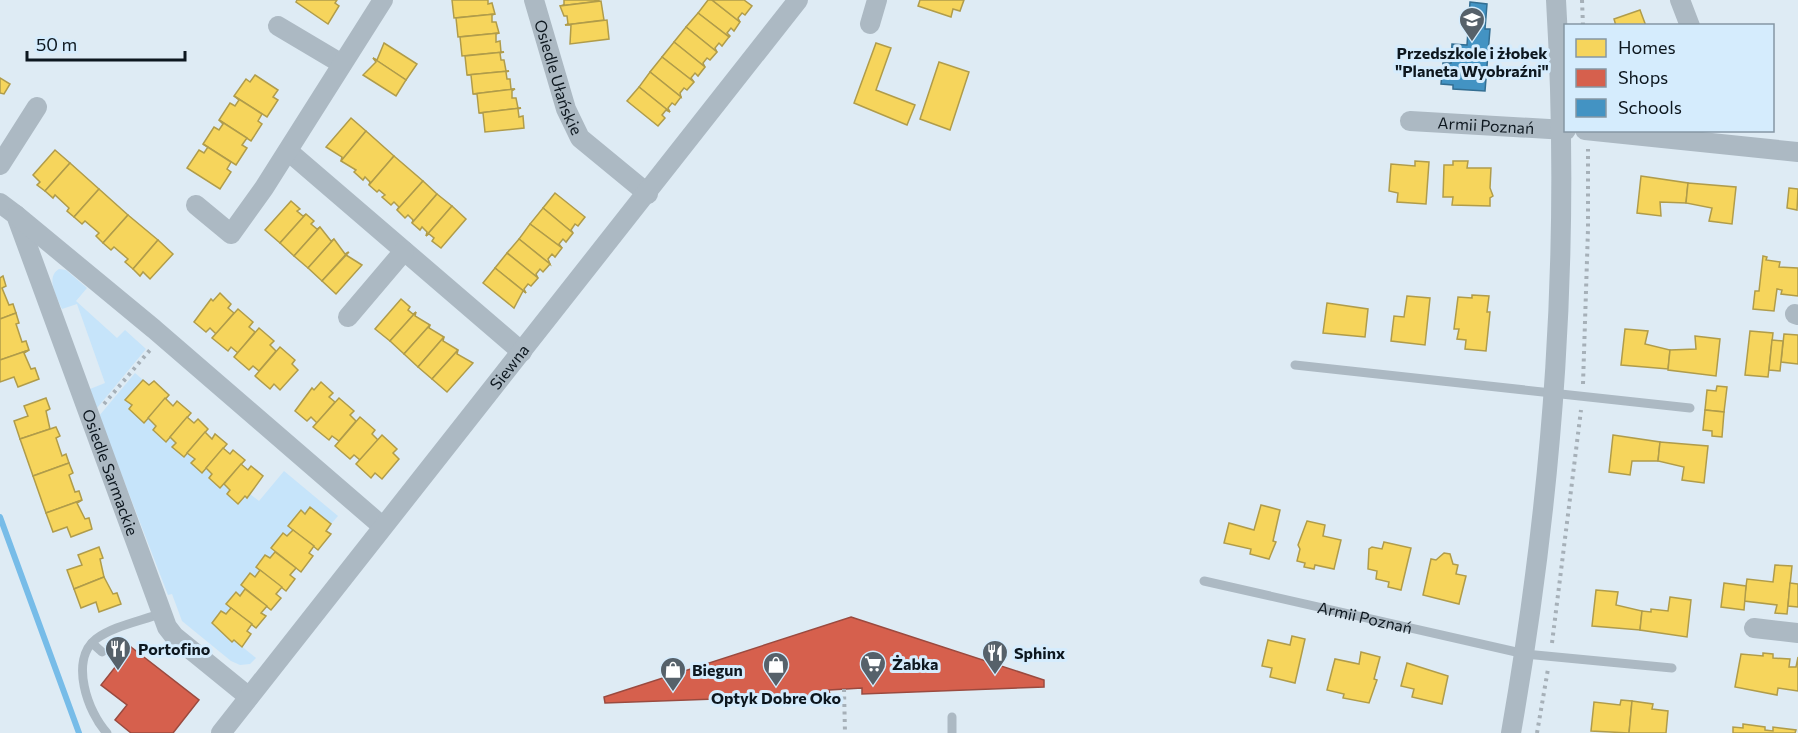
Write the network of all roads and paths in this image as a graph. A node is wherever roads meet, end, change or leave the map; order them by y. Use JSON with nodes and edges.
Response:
{"nodes":[{"id":1,"x":382,"y":0,"type":"edge"},
{"id":2,"x":534,"y":0,"type":"edge"},
{"id":3,"x":798,"y":0,"type":"edge"},
{"id":4,"x":877,"y":0,"type":"edge"},
{"id":5,"x":1556,"y":0,"type":"edge"},
{"id":6,"x":1582,"y":0,"type":"edge"},
{"id":7,"x":1680,"y":0,"type":"edge"},
{"id":8,"x":870,"y":24,"type":"dead end"},
{"id":9,"x":1583,"y":24,"type":"edge"},
{"id":10,"x":1689,"y":24,"type":"edge"},
{"id":11,"x":278,"y":26,"type":"dead end"},
{"id":12,"x":342,"y":64,"type":"junction"},
{"id":13,"x":38,"y":106,"type":"dead end"},
{"id":14,"x":1410,"y":121,"type":"dead end"},
{"id":15,"x":1564,"y":130,"type":"edge"},
{"id":16,"x":1625,"y":132,"type":"edge"},
{"id":17,"x":1725,"y":137,"type":"edge"},
{"id":18,"x":288,"y":152,"type":"junction"},
{"id":19,"x":1798,"y":152,"type":"edge"},
{"id":20,"x":0,"y":165,"type":"edge"},
{"id":21,"x":648,"y":194,"type":"junction"},
{"id":22,"x":0,"y":203,"type":"edge"},
{"id":23,"x":196,"y":205,"type":"dead end"},
{"id":24,"x":16,"y":215,"type":"junction"},
{"id":25,"x":404,"y":251,"type":"junction"},
{"id":26,"x":348,"y":317,"type":"dead end"},
{"id":27,"x":162,"y":336,"type":"junction"},
{"id":28,"x":522,"y":352,"type":"junction"},
{"id":29,"x":1295,"y":365,"type":"dead end"},
{"id":30,"x":1556,"y":394,"type":"junction"},
{"id":31,"x":1690,"y":408,"type":"dead end"},
{"id":32,"x":90,"y":420,"type":"junction"},
{"id":33,"x":382,"y":526,"type":"junction"},
{"id":34,"x":1204,"y":580,"type":"dead end"},
{"id":35,"x":162,"y":613,"type":"junction"},
{"id":36,"x":1754,"y":628,"type":"dead end"},
{"id":37,"x":1798,"y":633,"type":"edge"},
{"id":38,"x":92,"y":643,"type":"junction"},
{"id":39,"x":102,"y":652,"type":"dead end"},
{"id":40,"x":1525,"y":654,"type":"junction"},
{"id":41,"x":1671,"y":668,"type":"dead end"},
{"id":42,"x":844,"y":689,"type":"dead end"},
{"id":43,"x":249,"y":697,"type":"junction"},
{"id":44,"x":951,"y":717,"type":"dead end"},
{"id":45,"x":107,"y":733,"type":"edge"},
{"id":46,"x":221,"y":733,"type":"edge"},
{"id":47,"x":845,"y":733,"type":"edge"},
{"id":48,"x":952,"y":733,"type":"edge"},
{"id":49,"x":1511,"y":733,"type":"edge"}],
"edges":[{"from":1,"to":12,"type":"street"},
{"from":2,"to":21,"type":"street","name":"Osiedle Ułańskie"},
{"from":3,"to":21,"type":"street","name":"Siewna"},
{"from":4,"to":8,"type":"street"},
{"from":5,"to":15,"type":"street"},
{"from":6,"to":9,"type":"path"},
{"from":7,"to":10,"type":"street"},
{"from":11,"to":12,"type":"street"},
{"from":12,"to":18,"type":"street"},
{"from":13,"to":20,"type":"street"},
{"from":14,"to":15,"type":"street","name":"Armii Poznań"},
{"from":15,"to":30,"type":"street"},
{"from":16,"to":17,"type":"street"},
{"from":17,"to":19,"type":"street"},
{"from":18,"to":23,"type":"street"},
{"from":18,"to":25,"type":"street"},
{"from":21,"to":28,"type":"street","name":"Siewna"},
{"from":22,"to":24,"type":"street"},
{"from":24,"to":27,"type":"street"},
{"from":24,"to":32,"type":"street","name":"Osiedle Sarmackie"},
{"from":25,"to":26,"type":"street"},
{"from":25,"to":28,"type":"street"},
{"from":27,"to":32,"type":"path"},
{"from":27,"to":33,"type":"street"},
{"from":28,"to":33,"type":"street","name":"Siewna"},
{"from":29,"to":30,"type":"lane"},
{"from":30,"to":31,"type":"lane"},
{"from":30,"to":40,"type":"street"},
{"from":32,"to":35,"type":"street","name":"Osiedle Sarmackie"},
{"from":33,"to":43,"type":"street","name":"Siewna"},
{"from":34,"to":40,"type":"lane","name":"Armii Poznań"},
{"from":35,"to":38,"type":"lane"},
{"from":35,"to":43,"type":"street","name":"Osiedle Sarmackie"},
{"from":36,"to":37,"type":"street"},
{"from":38,"to":39,"type":"lane"},
{"from":38,"to":45,"type":"lane"},
{"from":40,"to":41,"type":"lane","name":"Armii Poznań"},
{"from":40,"to":49,"type":"street"},
{"from":42,"to":47,"type":"path"},
{"from":43,"to":46,"type":"street","name":"Siewna"},
{"from":44,"to":48,"type":"lane"}]}
